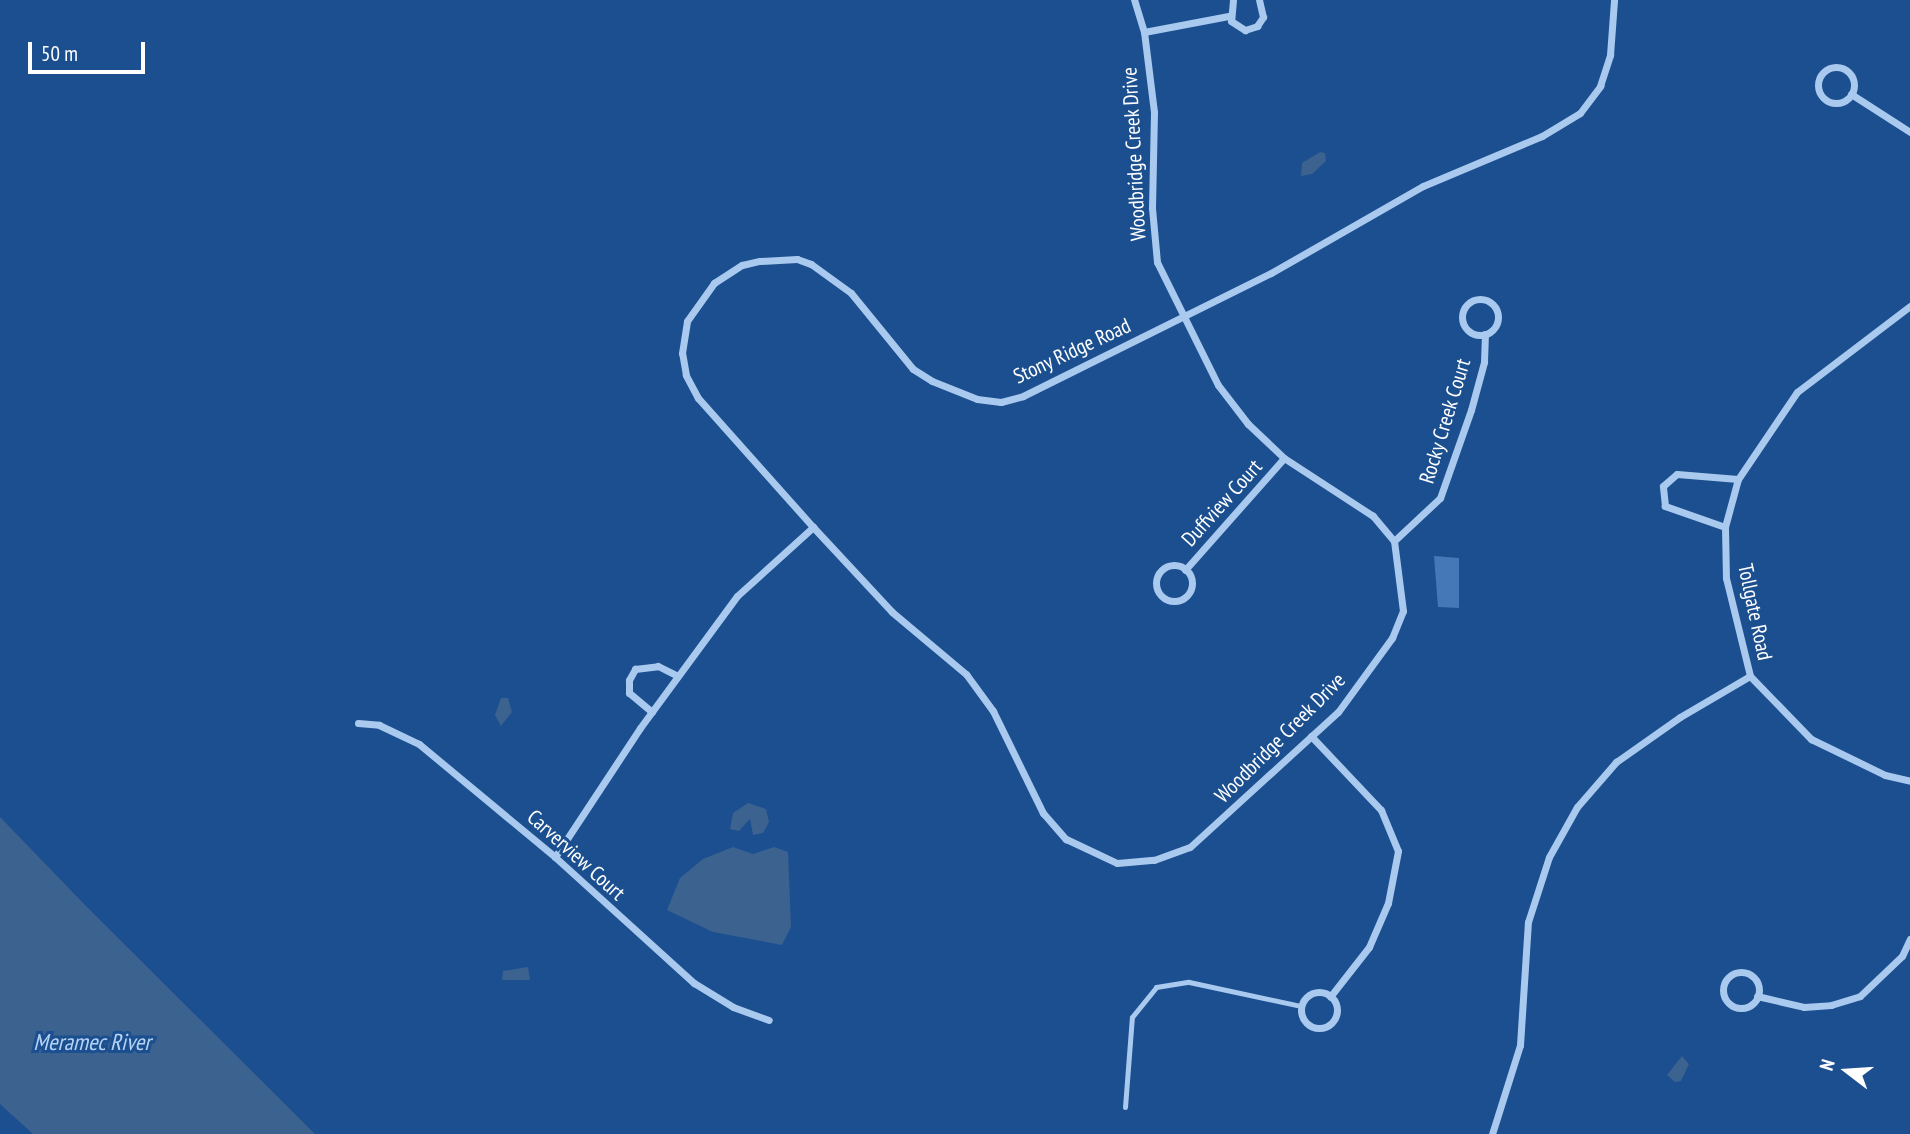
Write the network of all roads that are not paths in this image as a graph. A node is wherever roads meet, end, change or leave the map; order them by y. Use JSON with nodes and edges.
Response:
{"nodes":[{"id":1,"x":1134,"y":0,"type":"edge"},
{"id":2,"x":1233,"y":0,"type":"edge"},
{"id":3,"x":1259,"y":0,"type":"edge"},
{"id":4,"x":1614,"y":0,"type":"edge"},
{"id":5,"x":1229,"y":16,"type":"junction"},
{"id":6,"x":1144,"y":32,"type":"junction"},
{"id":7,"x":1851,"y":94,"type":"junction"},
{"id":8,"x":1910,"y":132,"type":"edge"},
{"id":9,"x":1910,"y":306,"type":"edge"},
{"id":10,"x":1184,"y":316,"type":"junction"},
{"id":11,"x":1485,"y":334,"type":"junction"},
{"id":12,"x":1284,"y":458,"type":"junction"},
{"id":13,"x":1738,"y":479,"type":"junction"},
{"id":14,"x":813,"y":527,"type":"junction"},
{"id":15,"x":1726,"y":527,"type":"junction"},
{"id":16,"x":1394,"y":541,"type":"junction"},
{"id":17,"x":1185,"y":570,"type":"junction"},
{"id":18,"x":678,"y":676,"type":"junction"},
{"id":19,"x":1750,"y":676,"type":"junction"},
{"id":20,"x":652,"y":712,"type":"junction"},
{"id":21,"x":358,"y":723,"type":"dead end"},
{"id":22,"x":1311,"y":736,"type":"junction"},
{"id":23,"x":1910,"y":781,"type":"edge"},
{"id":24,"x":555,"y":857,"type":"junction"},
{"id":25,"x":1910,"y":939,"type":"edge"},
{"id":26,"x":1757,"y":996,"type":"junction"},
{"id":27,"x":1330,"y":997,"type":"junction"},
{"id":28,"x":1301,"y":1006,"type":"junction"},
{"id":29,"x":769,"y":1020,"type":"dead end"},
{"id":30,"x":1125,"y":1107,"type":"dead end"},
{"id":31,"x":1492,"y":1134,"type":"edge"}],
"edges":[{"from":1,"to":6,"type":"street","name":"Woodbridge Creek Drive"},
{"from":2,"to":5,"type":"street"},
{"from":3,"to":5,"type":"street"},
{"from":4,"to":10,"type":"street","name":"Stony Ridge Road"},
{"from":5,"to":6,"type":"street"},
{"from":6,"to":10,"type":"street","name":"Woodbridge Creek Drive"},
{"from":7,"to":7,"type":"street"},
{"from":7,"to":8,"type":"street"},
{"from":9,"to":13,"type":"street","name":"Tollgate Road"},
{"from":10,"to":12,"type":"street","name":"Woodbridge Creek Drive"},
{"from":10,"to":14,"type":"street","name":"Stony Ridge Road"},
{"from":11,"to":11,"type":"street"},
{"from":11,"to":16,"type":"street","name":"Rocky Creek Court"},
{"from":12,"to":16,"type":"street","name":"Woodbridge Creek Drive"},
{"from":12,"to":17,"type":"street","name":"Duffview Court"},
{"from":13,"to":15,"type":"street","name":"Tollgate Road"},
{"from":13,"to":15,"type":"street"},
{"from":14,"to":18,"type":"street"},
{"from":14,"to":22,"type":"street","name":"Woodbridge Creek Drive"},
{"from":15,"to":19,"type":"street","name":"Tollgate Road"},
{"from":16,"to":22,"type":"street","name":"Woodbridge Creek Drive"},
{"from":17,"to":17,"type":"street","name":"Duffview Court"},
{"from":18,"to":20,"type":"street"},
{"from":18,"to":20,"type":"street"},
{"from":19,"to":23,"type":"street","name":"Tollgate Road"},
{"from":19,"to":31,"type":"street"},
{"from":20,"to":24,"type":"street"},
{"from":21,"to":24,"type":"street","name":"Carverview Court"},
{"from":22,"to":27,"type":"street"},
{"from":24,"to":29,"type":"street","name":"Carverview Court"},
{"from":25,"to":26,"type":"street"},
{"from":26,"to":26,"type":"street"},
{"from":27,"to":28,"type":"street"},
{"from":27,"to":28,"type":"street"},
{"from":28,"to":30,"type":"lane"}]}
